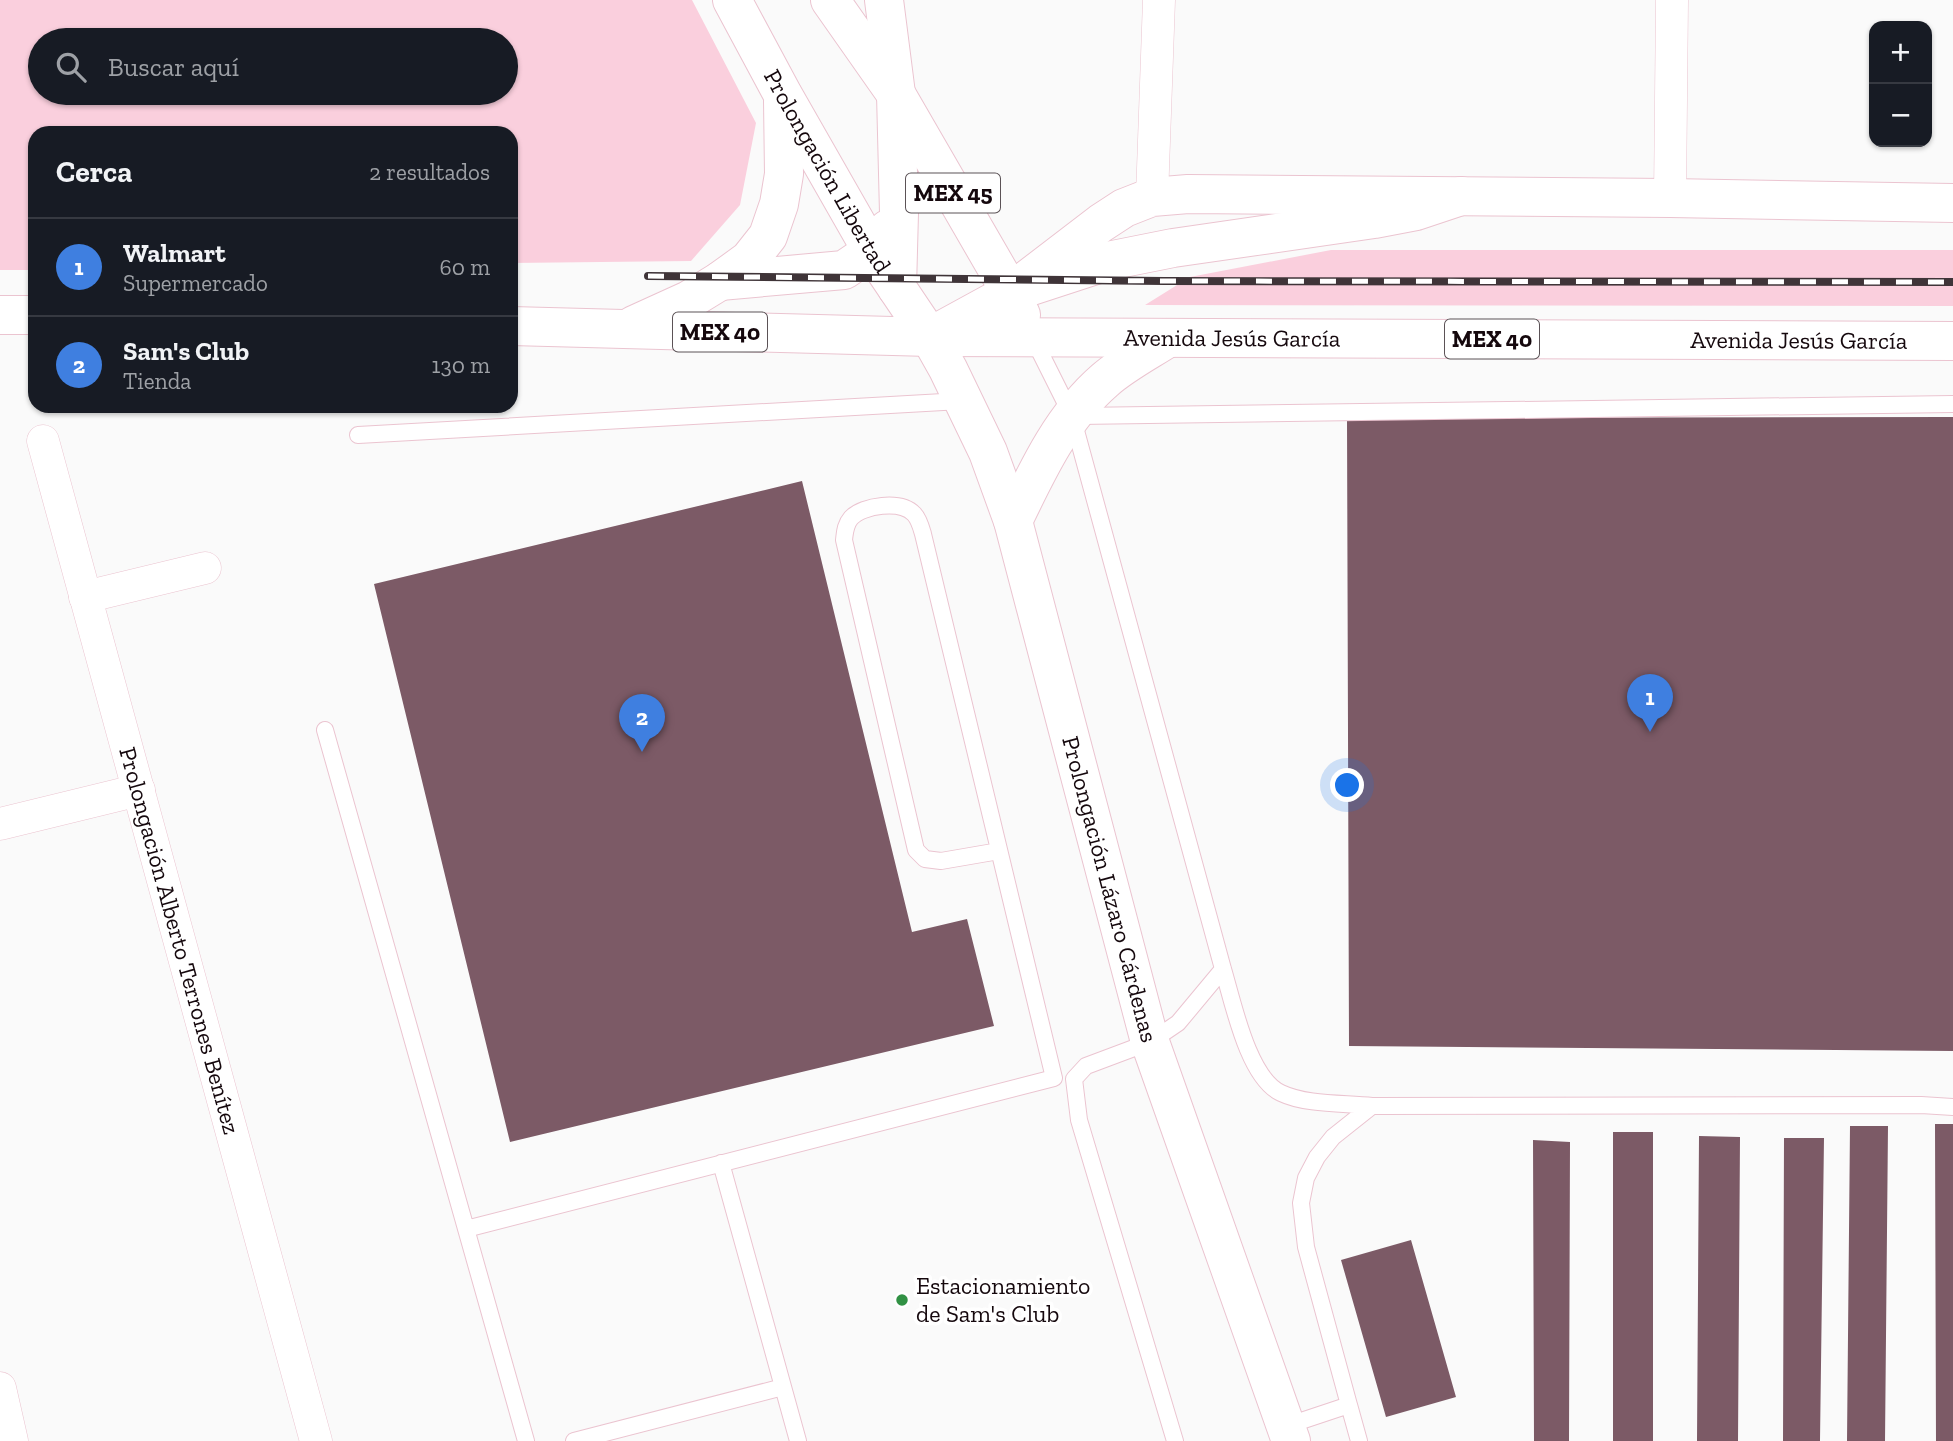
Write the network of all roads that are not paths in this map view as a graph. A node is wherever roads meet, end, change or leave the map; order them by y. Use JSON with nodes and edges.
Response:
{"nodes":[{"id":1,"x":732,"y":0,"type":"edge"},
{"id":2,"x":830,"y":0,"type":"edge"},
{"id":3,"x":884,"y":0,"type":"edge"},
{"id":4,"x":1159,"y":0,"type":"edge"},
{"id":5,"x":1672,"y":0,"type":"edge"},
{"id":6,"x":896,"y":94,"type":"junction"},
{"id":7,"x":783,"y":95,"type":"junction"},
{"id":8,"x":1461,"y":196,"type":"junction"},
{"id":9,"x":1152,"y":197,"type":"junction"},
{"id":10,"x":1670,"y":198,"type":"junction"},
{"id":11,"x":1953,"y":203,"type":"edge"},
{"id":12,"x":900,"y":213,"type":"junction"},
{"id":13,"x":872,"y":251,"type":"junction"},
{"id":14,"x":720,"y":281,"type":"junction"},
{"id":15,"x":897,"y":288,"type":"junction"},
{"id":16,"x":1010,"y":293,"type":"junction"},
{"id":17,"x":0,"y":315,"type":"edge"},
{"id":18,"x":28,"y":316,"type":"edge"},
{"id":19,"x":518,"y":326,"type":"edge"},
{"id":20,"x":626,"y":329,"type":"junction"},
{"id":21,"x":1032,"y":336,"type":"junction"},
{"id":22,"x":930,"y":337,"type":"junction"},
{"id":23,"x":1168,"y":338,"type":"junction"},
{"id":24,"x":1953,"y":341,"type":"edge"},
{"id":25,"x":964,"y":401,"type":"junction"},
{"id":26,"x":1953,"y":404,"type":"edge"},
{"id":27,"x":1072,"y":416,"type":"junction"},
{"id":28,"x":358,"y":435,"type":"dead end"},
{"id":29,"x":43,"y":441,"type":"dead end"},
{"id":30,"x":1013,"y":521,"type":"junction"},
{"id":31,"x":205,"y":568,"type":"dead end"},
{"id":32,"x":85,"y":597,"type":"junction"},
{"id":33,"x":325,"y":730,"type":"dead end"},
{"id":34,"x":139,"y":790,"type":"junction"},
{"id":35,"x":0,"y":824,"type":"edge"},
{"id":36,"x":999,"y":850,"type":"junction"},
{"id":37,"x":1223,"y":969,"type":"junction"},
{"id":38,"x":1150,"y":1042,"type":"junction"},
{"id":39,"x":1372,"y":1106,"type":"junction"},
{"id":40,"x":1953,"y":1107,"type":"edge"},
{"id":41,"x":721,"y":1163,"type":"junction"},
{"id":42,"x":467,"y":1229,"type":"junction"},
{"id":43,"x":783,"y":1387,"type":"junction"},
{"id":44,"x":0,"y":1388,"type":"edge"},
{"id":45,"x":1349,"y":1405,"type":"junction"},
{"id":46,"x":1288,"y":1433,"type":"edge"},
{"id":47,"x":12,"y":1441,"type":"edge"},
{"id":48,"x":316,"y":1441,"type":"edge"},
{"id":49,"x":526,"y":1441,"type":"edge"},
{"id":50,"x":574,"y":1441,"type":"edge"},
{"id":51,"x":798,"y":1441,"type":"edge"},
{"id":52,"x":1175,"y":1441,"type":"edge"},
{"id":53,"x":1359,"y":1441,"type":"edge"}],
"edges":[{"from":1,"to":7,"type":"main road","name":"Prolongación Libertad"},
{"from":2,"to":6,"type":"main road","number":"MEX 45"},
{"from":3,"to":6,"type":"main road"},
{"from":4,"to":9,"type":"street"},
{"from":5,"to":10,"type":"street"},
{"from":6,"to":12,"type":"main road"},
{"from":6,"to":16,"type":"main road","number":"MEX 45"},
{"from":7,"to":13,"type":"main road","name":"Prolongación Libertad"},
{"from":7,"to":14,"type":"main road"},
{"from":8,"to":9,"type":"main road"},
{"from":8,"to":10,"type":"main road"},
{"from":8,"to":16,"type":"main road"},
{"from":9,"to":16,"type":"main road"},
{"from":10,"to":11,"type":"main road"},
{"from":12,"to":13,"type":"main road"},
{"from":12,"to":15,"type":"main road"},
{"from":13,"to":14,"type":"main road"},
{"from":13,"to":15,"type":"main road","name":"Prolongación Libertad"},
{"from":14,"to":20,"type":"main road"},
{"from":15,"to":22,"type":"main road","name":"Prolongación Libertad"},
{"from":16,"to":21,"type":"main road","number":"MEX 45"},
{"from":16,"to":22,"type":"main road"},
{"from":17,"to":18,"type":"main road"},
{"from":19,"to":20,"type":"main road","name":"Avenida Jesús García","number":"MEX 40"},
{"from":20,"to":22,"type":"main road","name":"Avenida Jesús García","number":"MEX 40"},
{"from":21,"to":22,"type":"main road","name":"Avenida Jesús García","number":"MEX 40"},
{"from":21,"to":23,"type":"main road","name":"Avenida Jesús García","number":"MEX 40"},
{"from":21,"to":27,"type":"lane"},
{"from":22,"to":25,"type":"main road","name":"Prolongación Lázaro Cárdenas"},
{"from":23,"to":24,"type":"main road","name":"Avenida Jesús García","number":"MEX 40"},
{"from":23,"to":27,"type":"main road"},
{"from":25,"to":28,"type":"lane"},
{"from":25,"to":30,"type":"main road","name":"Prolongación Lázaro Cárdenas"},
{"from":26,"to":27,"type":"lane"},
{"from":27,"to":30,"type":"main road"},
{"from":27,"to":37,"type":"lane"},
{"from":29,"to":32,"type":"street","name":"Prolongación Alberto Terrones Benítez"},
{"from":30,"to":38,"type":"main road","name":"Prolongación Lázaro Cárdenas"},
{"from":31,"to":32,"type":"street"},
{"from":32,"to":34,"type":"street","name":"Prolongación Alberto Terrones Benítez"},
{"from":33,"to":42,"type":"lane"},
{"from":34,"to":35,"type":"street"},
{"from":34,"to":48,"type":"street","name":"Prolongación Alberto Terrones Benítez"},
{"from":36,"to":36,"type":"lane"},
{"from":36,"to":41,"type":"lane"},
{"from":37,"to":38,"type":"lane"},
{"from":37,"to":39,"type":"lane"},
{"from":38,"to":46,"type":"main road","name":"Prolongación Lázaro Cárdenas"},
{"from":38,"to":52,"type":"lane"},
{"from":39,"to":40,"type":"lane"},
{"from":39,"to":45,"type":"lane"},
{"from":41,"to":42,"type":"lane"},
{"from":41,"to":43,"type":"lane"},
{"from":42,"to":49,"type":"lane"},
{"from":43,"to":50,"type":"lane"},
{"from":43,"to":51,"type":"lane"},
{"from":44,"to":47,"type":"street"},
{"from":45,"to":46,"type":"lane"},
{"from":45,"to":53,"type":"lane"}]}
